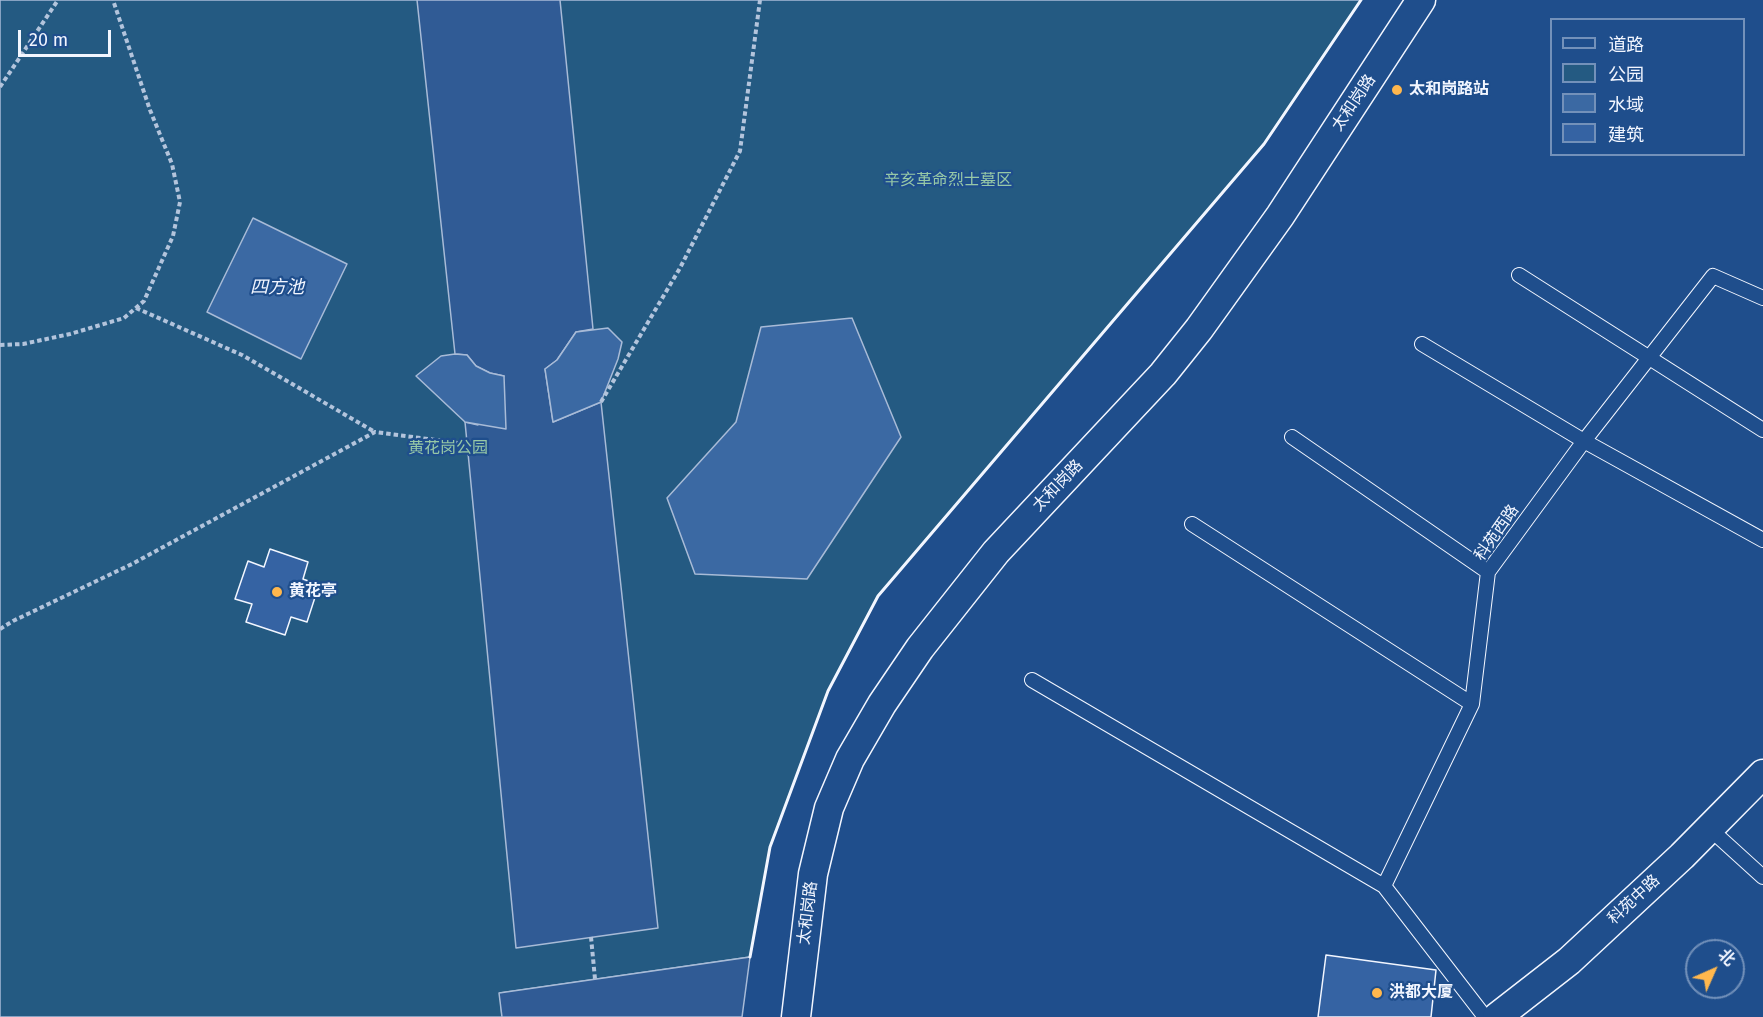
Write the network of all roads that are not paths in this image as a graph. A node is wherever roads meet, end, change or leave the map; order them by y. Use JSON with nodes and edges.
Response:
{"nodes":[{"id":1,"x":1421,"y":0,"type":"edge"},
{"id":2,"x":1519,"y":275,"type":"dead end"},
{"id":3,"x":1763,"y":298,"type":"edge"},
{"id":4,"x":1422,"y":344,"type":"dead end"},
{"id":5,"x":1649,"y":358,"type":"junction"},
{"id":6,"x":1763,"y":430,"type":"edge"},
{"id":7,"x":1292,"y":437,"type":"dead end"},
{"id":8,"x":1584,"y":441,"type":"junction"},
{"id":9,"x":1192,"y":524,"type":"dead end"},
{"id":10,"x":1763,"y":540,"type":"edge"},
{"id":11,"x":1488,"y":572,"type":"junction"},
{"id":12,"x":1032,"y":680,"type":"dead end"},
{"id":13,"x":1472,"y":704,"type":"junction"},
{"id":14,"x":1763,"y":774,"type":"edge"},
{"id":15,"x":1709,"y":828,"type":"junction"},
{"id":16,"x":1763,"y":877,"type":"edge"},
{"id":17,"x":1384,"y":886,"type":"junction"},
{"id":18,"x":796,"y":1017,"type":"edge"},
{"id":19,"x":1485,"y":1017,"type":"edge"},
{"id":20,"x":1497,"y":1017,"type":"edge"}],
"edges":[{"from":1,"to":18,"type":"street","name":"太和岗路"},
{"from":2,"to":5,"type":"lane"},
{"from":3,"to":5,"type":"lane","name":"科苑西路"},
{"from":4,"to":8,"type":"lane"},
{"from":5,"to":6,"type":"lane"},
{"from":5,"to":8,"type":"lane","name":"科苑西路"},
{"from":7,"to":11,"type":"lane"},
{"from":8,"to":10,"type":"lane"},
{"from":8,"to":11,"type":"lane","name":"科苑西路"},
{"from":9,"to":13,"type":"lane"},
{"from":11,"to":13,"type":"lane","name":"科苑西路"},
{"from":12,"to":17,"type":"lane"},
{"from":13,"to":17,"type":"lane","name":"科苑西路"},
{"from":14,"to":15,"type":"street","name":"科苑中路"},
{"from":15,"to":16,"type":"lane"},
{"from":15,"to":20,"type":"street","name":"科苑中路"},
{"from":17,"to":19,"type":"lane"}]}
